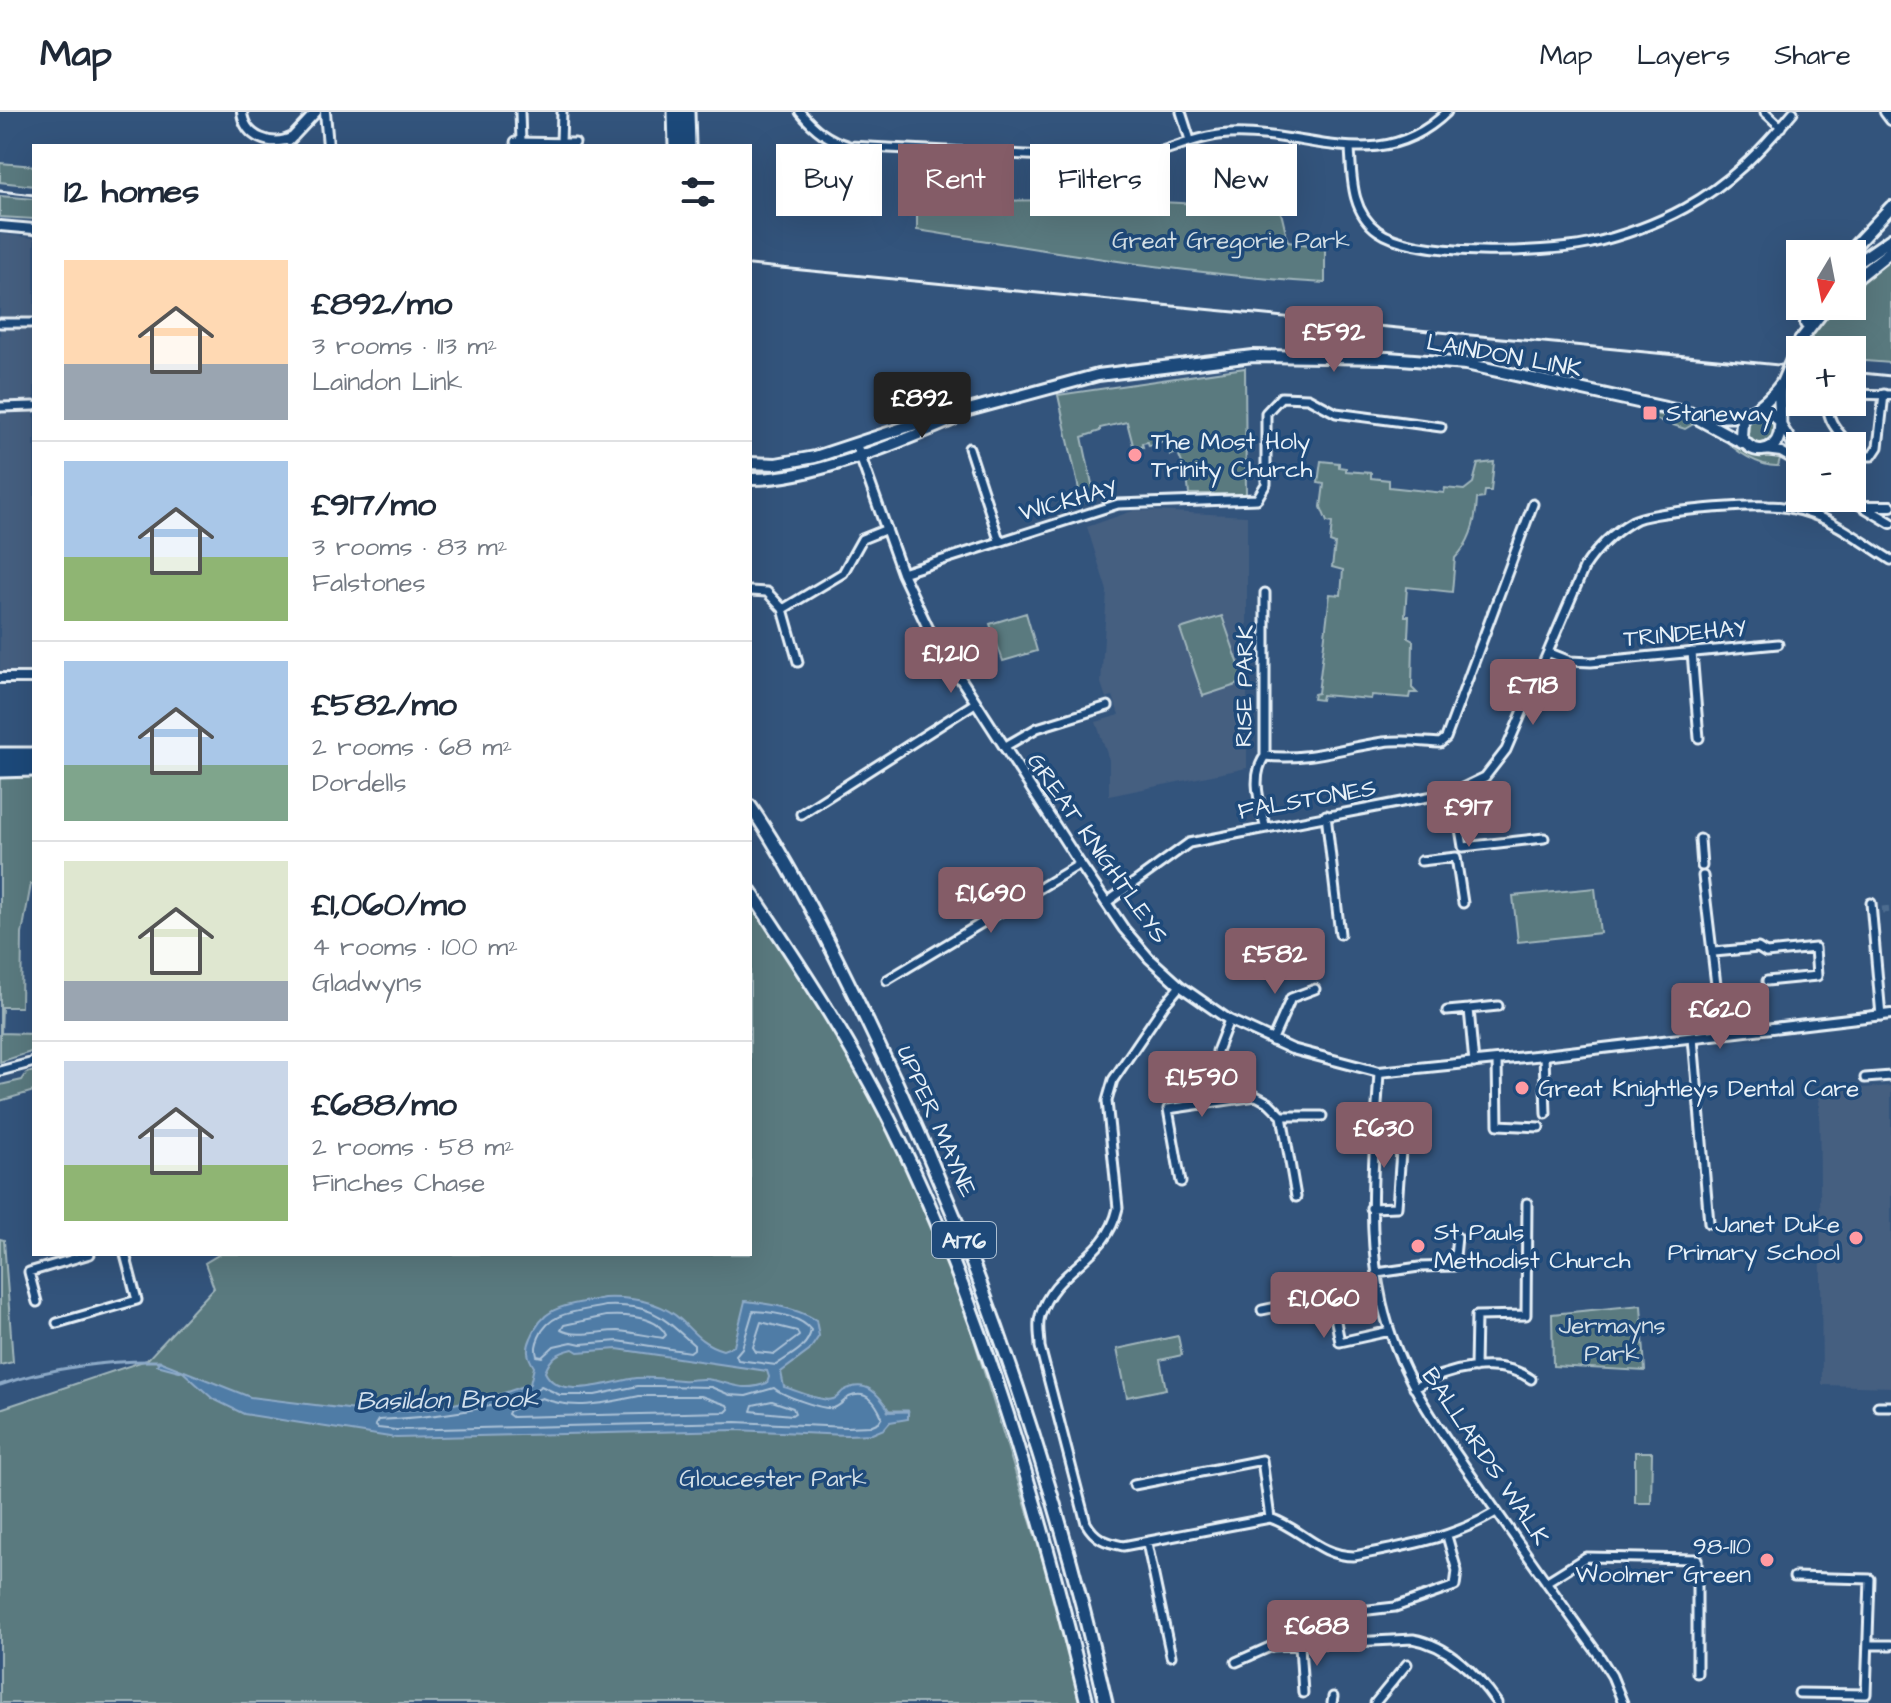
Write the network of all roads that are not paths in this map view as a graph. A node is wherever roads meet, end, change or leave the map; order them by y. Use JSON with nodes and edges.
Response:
{"nodes":[{"id":1,"x":242,"y":112,"type":"edge"},
{"id":2,"x":316,"y":112,"type":"edge"},
{"id":3,"x":325,"y":112,"type":"edge"},
{"id":4,"x":520,"y":112,"type":"edge"},
{"id":5,"x":562,"y":112,"type":"edge"},
{"id":6,"x":674,"y":112,"type":"edge"},
{"id":7,"x":682,"y":112,"type":"edge"},
{"id":8,"x":688,"y":112,"type":"edge"},
{"id":9,"x":800,"y":112,"type":"edge"},
{"id":10,"x":1181,"y":112,"type":"edge"},
{"id":11,"x":1447,"y":112,"type":"edge"},
{"id":12,"x":1765,"y":112,"type":"edge"},
{"id":13,"x":1793,"y":112,"type":"edge"},
{"id":14,"x":1885,"y":112,"type":"edge"},
{"id":15,"x":1891,"y":120,"type":"edge"},
{"id":16,"x":1781,"y":127,"type":"junction"},
{"id":17,"x":293,"y":137,"type":"junction"},
{"id":18,"x":1190,"y":140,"type":"junction"},
{"id":19,"x":561,"y":143,"type":"junction"},
{"id":20,"x":575,"y":143,"type":"dead end"},
{"id":21,"x":286,"y":144,"type":"edge"},
{"id":22,"x":328,"y":144,"type":"edge"},
{"id":23,"x":675,"y":144,"type":"edge"},
{"id":24,"x":682,"y":144,"type":"edge"},
{"id":25,"x":689,"y":144,"type":"edge"},
{"id":26,"x":1350,"y":148,"type":"junction"},
{"id":27,"x":1891,"y":207,"type":"edge"},
{"id":28,"x":0,"y":229,"type":"edge"},
{"id":29,"x":32,"y":230,"type":"edge"},
{"id":30,"x":1860,"y":240,"type":"edge"},
{"id":31,"x":1890,"y":241,"type":"edge"},
{"id":32,"x":1866,"y":257,"type":"edge"},
{"id":33,"x":1866,"y":269,"type":"edge"},
{"id":34,"x":1816,"y":320,"type":"edge"},
{"id":35,"x":0,"y":323,"type":"edge"},
{"id":36,"x":32,"y":323,"type":"edge"},
{"id":37,"x":1804,"y":336,"type":"edge"},
{"id":38,"x":1786,"y":374,"type":"edge"},
{"id":39,"x":1782,"y":383,"type":"junction"},
{"id":40,"x":1866,"y":394,"type":"edge"},
{"id":41,"x":1887,"y":395,"type":"edge"},
{"id":42,"x":32,"y":406,"type":"edge"},
{"id":43,"x":0,"y":407,"type":"edge"},
{"id":44,"x":1750,"y":411,"type":"junction"},
{"id":45,"x":1688,"y":413,"type":"junction"},
{"id":46,"x":1780,"y":423,"type":"junction"},
{"id":47,"x":1441,"y":427,"type":"dead end"},
{"id":48,"x":1786,"y":433,"type":"edge"},
{"id":49,"x":1749,"y":447,"type":"junction"},
{"id":50,"x":969,"y":448,"type":"dead end"},
{"id":51,"x":858,"y":449,"type":"junction"},
{"id":52,"x":1765,"y":450,"type":"junction"},
{"id":53,"x":1786,"y":455,"type":"edge"},
{"id":54,"x":1866,"y":456,"type":"edge"},
{"id":55,"x":752,"y":463,"type":"edge"},
{"id":56,"x":752,"y":479,"type":"edge"},
{"id":57,"x":1533,"y":504,"type":"dead end"},
{"id":58,"x":1866,"y":505,"type":"edge"},
{"id":59,"x":1891,"y":506,"type":"edge"},
{"id":60,"x":1866,"y":508,"type":"edge"},
{"id":61,"x":1891,"y":523,"type":"edge"},
{"id":62,"x":887,"y":529,"type":"junction"},
{"id":63,"x":999,"y":540,"type":"junction"},
{"id":64,"x":1891,"y":560,"type":"edge"},
{"id":65,"x":902,"y":573,"type":"junction"},
{"id":66,"x":752,"y":591,"type":"edge"},
{"id":67,"x":1265,"y":593,"type":"dead end"},
{"id":68,"x":783,"y":609,"type":"junction"},
{"id":69,"x":1778,"y":644,"type":"dead end"},
{"id":70,"x":1692,"y":652,"type":"junction"},
{"id":71,"x":1550,"y":653,"type":"junction"},
{"id":72,"x":798,"y":662,"type":"dead end"},
{"id":73,"x":0,"y":678,"type":"edge"},
{"id":74,"x":32,"y":678,"type":"edge"},
{"id":75,"x":975,"y":703,"type":"junction"},
{"id":76,"x":1108,"y":706,"type":"dead end"},
{"id":77,"x":1699,"y":738,"type":"dead end"},
{"id":78,"x":1004,"y":747,"type":"junction"},
{"id":79,"x":0,"y":754,"type":"edge"},
{"id":80,"x":32,"y":754,"type":"edge"},
{"id":81,"x":1265,"y":756,"type":"junction"},
{"id":82,"x":0,"y":763,"type":"edge"},
{"id":83,"x":32,"y":763,"type":"edge"},
{"id":84,"x":32,"y":770,"type":"edge"},
{"id":85,"x":0,"y":771,"type":"edge"},
{"id":86,"x":1454,"y":792,"type":"junction"},
{"id":87,"x":752,"y":809,"type":"edge"},
{"id":88,"x":801,"y":814,"type":"dead end"},
{"id":89,"x":1326,"y":815,"type":"junction"},
{"id":90,"x":1265,"y":826,"type":"junction"},
{"id":91,"x":1544,"y":838,"type":"dead end"},
{"id":92,"x":1700,"y":839,"type":"dead end"},
{"id":93,"x":1463,"y":847,"type":"junction"},
{"id":94,"x":1456,"y":857,"type":"junction"},
{"id":95,"x":1421,"y":861,"type":"dead end"},
{"id":96,"x":1080,"y":864,"type":"junction"},
{"id":97,"x":1702,"y":866,"type":"dead end"},
{"id":98,"x":1703,"y":876,"type":"dead end"},
{"id":99,"x":752,"y":894,"type":"edge"},
{"id":100,"x":1106,"y":903,"type":"junction"},
{"id":101,"x":1463,"y":903,"type":"dead end"},
{"id":102,"x":1882,"y":910,"type":"dead end"},
{"id":103,"x":1340,"y":934,"type":"dead end"},
{"id":104,"x":1714,"y":952,"type":"junction"},
{"id":105,"x":887,"y":980,"type":"dead end"},
{"id":106,"x":1767,"y":981,"type":"dead end"},
{"id":107,"x":1180,"y":986,"type":"junction"},
{"id":108,"x":1315,"y":989,"type":"dead end"},
{"id":109,"x":1498,"y":1006,"type":"dead end"},
{"id":110,"x":1469,"y":1009,"type":"junction"},
{"id":111,"x":1447,"y":1011,"type":"dead end"},
{"id":112,"x":1886,"y":1015,"type":"edge"},
{"id":113,"x":1229,"y":1020,"type":"junction"},
{"id":114,"x":1722,"y":1035,"type":"junction"},
{"id":115,"x":1693,"y":1038,"type":"junction"},
{"id":116,"x":1272,"y":1041,"type":"junction"},
{"id":117,"x":1544,"y":1055,"type":"junction"},
{"id":118,"x":1497,"y":1060,"type":"junction"},
{"id":119,"x":32,"y":1063,"type":"edge"},
{"id":120,"x":1474,"y":1063,"type":"junction"},
{"id":121,"x":0,"y":1071,"type":"edge"},
{"id":122,"x":1379,"y":1072,"type":"junction"},
{"id":123,"x":1891,"y":1076,"type":"edge"},
{"id":124,"x":1865,"y":1078,"type":"dead end"},
{"id":125,"x":1226,"y":1100,"type":"junction"},
{"id":126,"x":1546,"y":1114,"type":"dead end"},
{"id":127,"x":1282,"y":1116,"type":"junction"},
{"id":128,"x":1322,"y":1116,"type":"dead end"},
{"id":129,"x":1539,"y":1127,"type":"dead end"},
{"id":130,"x":1376,"y":1131,"type":"junction"},
{"id":131,"x":1181,"y":1182,"type":"dead end"},
{"id":132,"x":1296,"y":1197,"type":"dead end"},
{"id":133,"x":1527,"y":1203,"type":"dead end"},
{"id":134,"x":1371,"y":1208,"type":"junction"},
{"id":135,"x":1709,"y":1223,"type":"dead end"},
{"id":136,"x":1457,"y":1237,"type":"dead end"},
{"id":137,"x":54,"y":1256,"type":"edge"},
{"id":138,"x":83,"y":1256,"type":"edge"},
{"id":139,"x":126,"y":1256,"type":"edge"},
{"id":140,"x":56,"y":1264,"type":"junction"},
{"id":141,"x":1377,"y":1273,"type":"junction"},
{"id":142,"x":37,"y":1302,"type":"dead end"},
{"id":143,"x":1262,"y":1310,"type":"dead end"},
{"id":144,"x":57,"y":1323,"type":"dead end"},
{"id":145,"x":1390,"y":1331,"type":"junction"},
{"id":146,"x":1475,"y":1368,"type":"junction"},
{"id":147,"x":1531,"y":1379,"type":"dead end"},
{"id":148,"x":1414,"y":1388,"type":"junction"},
{"id":149,"x":1878,"y":1406,"type":"dead end"},
{"id":150,"x":1891,"y":1406,"type":"edge"},
{"id":151,"x":1134,"y":1485,"type":"dead end"},
{"id":152,"x":1496,"y":1512,"type":"junction"},
{"id":153,"x":1270,"y":1518,"type":"junction"},
{"id":154,"x":1447,"y":1536,"type":"junction"},
{"id":155,"x":1147,"y":1543,"type":"junction"},
{"id":156,"x":1794,"y":1577,"type":"dead end"},
{"id":157,"x":1546,"y":1582,"type":"junction"},
{"id":158,"x":1298,"y":1618,"type":"dead end"},
{"id":159,"x":1300,"y":1645,"type":"junction"},
{"id":160,"x":1869,"y":1645,"type":"junction"},
{"id":161,"x":1891,"y":1645,"type":"edge"},
{"id":162,"x":1171,"y":1656,"type":"dead end"},
{"id":163,"x":1236,"y":1662,"type":"dead end"},
{"id":164,"x":1407,"y":1664,"type":"dead end"},
{"id":165,"x":1697,"y":1673,"type":"dead end"},
{"id":166,"x":1303,"y":1693,"type":"dead end"},
{"id":167,"x":1799,"y":1693,"type":"dead end"},
{"id":168,"x":1087,"y":1703,"type":"edge"},
{"id":169,"x":1106,"y":1703,"type":"edge"},
{"id":170,"x":1375,"y":1703,"type":"edge"},
{"id":171,"x":1497,"y":1703,"type":"edge"},
{"id":172,"x":1623,"y":1703,"type":"edge"}],
"edges":[{"from":1,"to":17,"type":"street"},
{"from":2,"to":17,"type":"street"},
{"from":3,"to":22,"type":"street"},
{"from":4,"to":19,"type":"street"},
{"from":5,"to":19,"type":"street"},
{"from":6,"to":23,"type":"main road"},
{"from":7,"to":24,"type":"street"},
{"from":8,"to":25,"type":"main road"},
{"from":9,"to":18,"type":"street"},
{"from":10,"to":18,"type":"street"},
{"from":11,"to":26,"type":"street"},
{"from":12,"to":16,"type":"street"},
{"from":13,"to":16,"type":"street"},
{"from":14,"to":15,"type":"street"},
{"from":16,"to":26,"type":"street"},
{"from":17,"to":21,"type":"street"},
{"from":18,"to":26,"type":"street"},
{"from":19,"to":20,"type":"street"},
{"from":27,"to":30,"type":"main road"},
{"from":28,"to":29,"type":"street"},
{"from":31,"to":32,"type":"main road"},
{"from":31,"to":33,"type":"main road"},
{"from":34,"to":37,"type":"main road"},
{"from":35,"to":36,"type":"street"},
{"from":38,"to":39,"type":"main road","bridge":true},
{"from":39,"to":44,"type":"main road"},
{"from":39,"to":46,"type":"main road"},
{"from":40,"to":41,"type":"street"},
{"from":41,"to":54,"type":"street"},
{"from":42,"to":43,"type":"street"},
{"from":44,"to":45,"type":"main road","name":"LAINDON LINK"},
{"from":44,"to":46,"type":"main road"},
{"from":44,"to":49,"type":"main road"},
{"from":45,"to":49,"type":"main road","name":"LAINDON LINK"},
{"from":45,"to":51,"type":"main road","name":"LAINDON LINK"},
{"from":46,"to":48,"type":"street"},
{"from":46,"to":52,"type":"main road"},
{"from":47,"to":63,"type":"street","name":"WICKHAY"},
{"from":49,"to":52,"type":"main road"},
{"from":50,"to":63,"type":"street","name":"WICKHAY"},
{"from":51,"to":55,"type":"main road","name":"LAINDON LINK"},
{"from":51,"to":56,"type":"main road","name":"LAINDON LINK"},
{"from":51,"to":62,"type":"street","name":"GREAT KNIGHTLEYS"},
{"from":52,"to":53,"type":"street"},
{"from":57,"to":81,"type":"street"},
{"from":58,"to":59,"type":"street"},
{"from":60,"to":61,"type":"street"},
{"from":62,"to":65,"type":"street","name":"GREAT KNIGHTLEYS"},
{"from":62,"to":68,"type":"street"},
{"from":63,"to":65,"type":"street","name":"WICKHAY"},
{"from":64,"to":71,"type":"street","name":"FALSTONES"},
{"from":65,"to":75,"type":"street","name":"GREAT KNIGHTLEYS"},
{"from":66,"to":68,"type":"street"},
{"from":67,"to":81,"type":"street","name":"RISE PARK"},
{"from":68,"to":72,"type":"street"},
{"from":69,"to":70,"type":"street","name":"TRINDEHAY"},
{"from":70,"to":71,"type":"street","name":"TRINDEHAY"},
{"from":70,"to":77,"type":"street"},
{"from":71,"to":86,"type":"street","name":"FALSTONES"},
{"from":73,"to":74,"type":"street"},
{"from":75,"to":78,"type":"street","name":"GREAT KNIGHTLEYS"},
{"from":75,"to":88,"type":"street"},
{"from":76,"to":78,"type":"street"},
{"from":78,"to":96,"type":"street","name":"GREAT KNIGHTLEYS"},
{"from":79,"to":80,"type":"main road"},
{"from":81,"to":90,"type":"street","name":"RISE PARK"},
{"from":82,"to":83,"type":"main road"},
{"from":84,"to":85,"type":"main road"},
{"from":86,"to":89,"type":"street","name":"FALSTONES"},
{"from":86,"to":93,"type":"street"},
{"from":87,"to":169,"type":"main road","name":"UPPER MAYNE","number":"A176"},
{"from":89,"to":90,"type":"street","name":"FALSTONES"},
{"from":89,"to":103,"type":"street"},
{"from":90,"to":100,"type":"street","name":"FALSTONES"},
{"from":91,"to":93,"type":"street"},
{"from":92,"to":97,"type":"street"},
{"from":93,"to":94,"type":"street"},
{"from":94,"to":95,"type":"street"},
{"from":94,"to":101,"type":"street"},
{"from":96,"to":100,"type":"street","name":"GREAT KNIGHTLEYS"},
{"from":96,"to":105,"type":"street"},
{"from":98,"to":104,"type":"street"},
{"from":99,"to":168,"type":"main road","name":"UPPER MAYNE","number":"A176"},
{"from":100,"to":107,"type":"street","name":"GREAT KNIGHTLEYS"},
{"from":102,"to":112,"type":"street"},
{"from":104,"to":106,"type":"street"},
{"from":104,"to":114,"type":"street"},
{"from":107,"to":113,"type":"street","name":"GREAT KNIGHTLEYS"},
{"from":107,"to":155,"type":"street"},
{"from":108,"to":116,"type":"street"},
{"from":109,"to":110,"type":"street"},
{"from":110,"to":111,"type":"street"},
{"from":110,"to":120,"type":"street"},
{"from":112,"to":114,"type":"street","name":"GREAT KNIGHTLEYS"},
{"from":113,"to":116,"type":"street","name":"GREAT KNIGHTLEYS"},
{"from":113,"to":125,"type":"street"},
{"from":114,"to":115,"type":"street","name":"GREAT KNIGHTLEYS"},
{"from":115,"to":117,"type":"street","name":"GREAT KNIGHTLEYS"},
{"from":115,"to":135,"type":"street"},
{"from":116,"to":122,"type":"street","name":"GREAT KNIGHTLEYS"},
{"from":117,"to":118,"type":"street","name":"GREAT KNIGHTLEYS"},
{"from":117,"to":126,"type":"street"},
{"from":118,"to":120,"type":"street","name":"GREAT KNIGHTLEYS"},
{"from":118,"to":129,"type":"street"},
{"from":119,"to":121,"type":"street"},
{"from":120,"to":122,"type":"street","name":"GREAT KNIGHTLEYS"},
{"from":122,"to":130,"type":"street","name":"BALLARDS WALK"},
{"from":123,"to":124,"type":"street"},
{"from":125,"to":127,"type":"street"},
{"from":125,"to":131,"type":"street"},
{"from":127,"to":128,"type":"street"},
{"from":127,"to":132,"type":"street"},
{"from":130,"to":134,"type":"street","name":"BALLARDS WALK"},
{"from":130,"to":134,"type":"street"},
{"from":133,"to":146,"type":"street"},
{"from":134,"to":141,"type":"street","name":"BALLARDS WALK"},
{"from":136,"to":141,"type":"street"},
{"from":137,"to":140,"type":"street"},
{"from":138,"to":140,"type":"street"},
{"from":139,"to":144,"type":"street"},
{"from":140,"to":142,"type":"street"},
{"from":141,"to":145,"type":"street","name":"BALLARDS WALK"},
{"from":143,"to":145,"type":"street"},
{"from":145,"to":148,"type":"street","name":"BALLARDS WALK"},
{"from":146,"to":147,"type":"street"},
{"from":146,"to":148,"type":"street"},
{"from":148,"to":152,"type":"street","name":"BALLARDS WALK"},
{"from":149,"to":150,"type":"street"},
{"from":151,"to":153,"type":"street"},
{"from":152,"to":154,"type":"street"},
{"from":152,"to":157,"type":"street","name":"BALLARDS WALK"},
{"from":153,"to":154,"type":"street"},
{"from":153,"to":155,"type":"street"},
{"from":154,"to":158,"type":"street"},
{"from":155,"to":162,"type":"street"},
{"from":156,"to":160,"type":"street"},
{"from":157,"to":165,"type":"street"},
{"from":157,"to":172,"type":"street","name":"BALLARDS WALK"},
{"from":159,"to":163,"type":"street"},
{"from":159,"to":166,"type":"street"},
{"from":159,"to":171,"type":"street"},
{"from":160,"to":161,"type":"street"},
{"from":160,"to":167,"type":"street"},
{"from":164,"to":170,"type":"street"}]}
